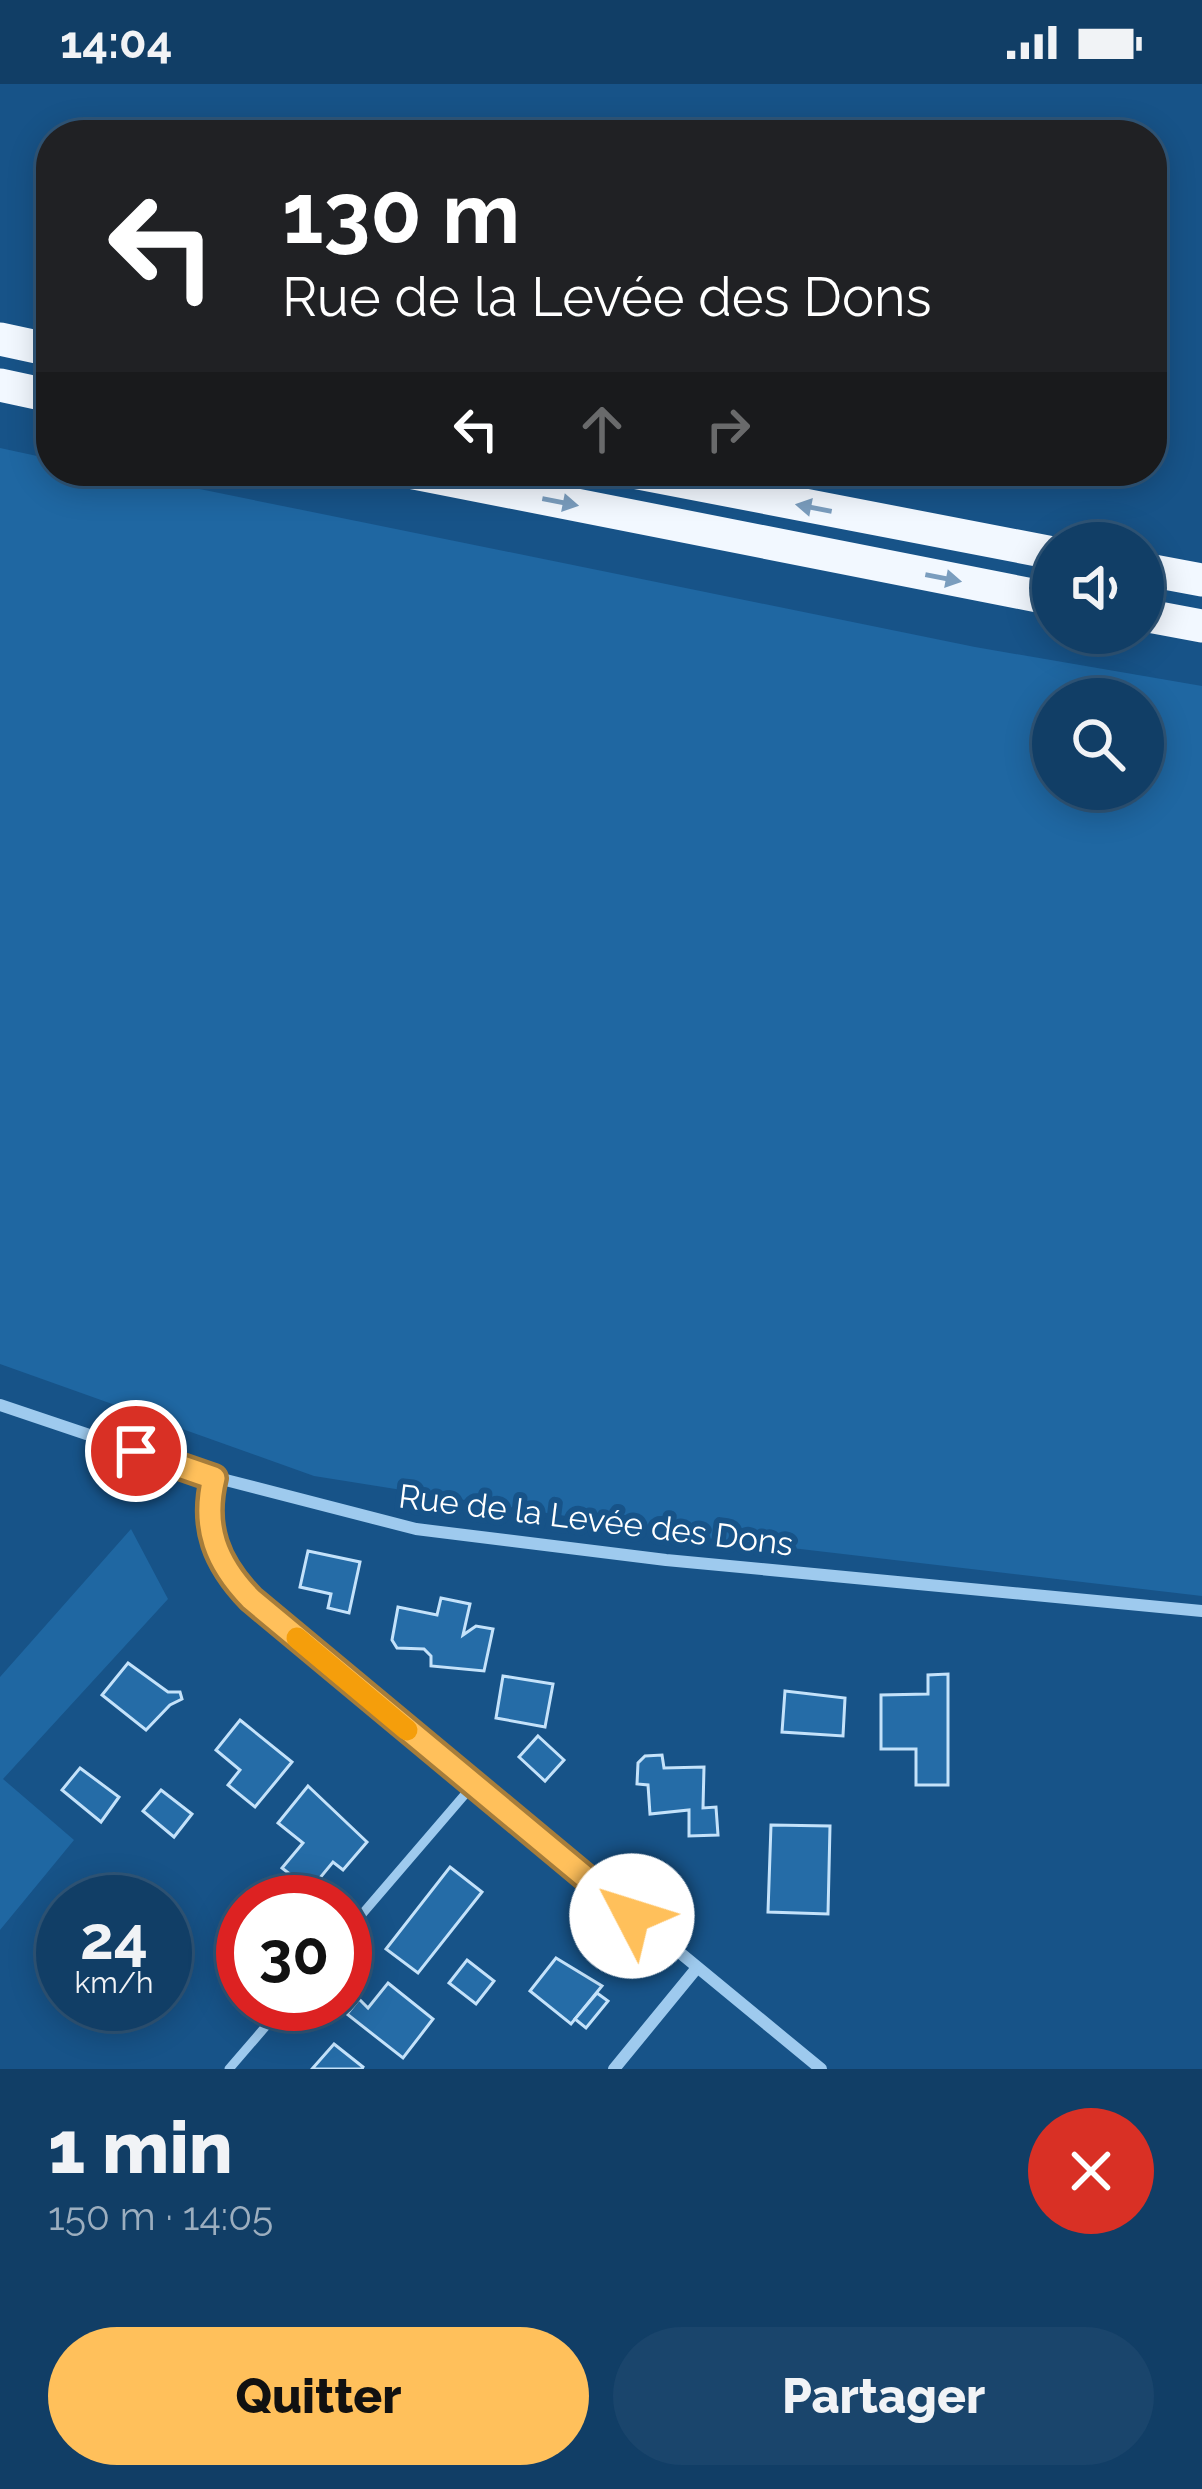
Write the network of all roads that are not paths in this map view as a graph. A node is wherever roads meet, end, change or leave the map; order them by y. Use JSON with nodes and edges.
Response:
{"nodes":[{"id":1,"x":0,"y":339,"type":"edge"},
{"id":2,"x":36,"y":347,"type":"edge"},
{"id":3,"x":0,"y":385,"type":"edge"},
{"id":4,"x":36,"y":393,"type":"edge"},
{"id":5,"x":481,"y":486,"type":"edge"},
{"id":6,"x":706,"y":486,"type":"edge"},
{"id":7,"x":1032,"y":549,"type":"edge"},
{"id":8,"x":1164,"y":573,"type":"edge"},
{"id":9,"x":1202,"y":580,"type":"edge"},
{"id":10,"x":1032,"y":594,"type":"edge"},
{"id":11,"x":1164,"y":619,"type":"edge"},
{"id":12,"x":1202,"y":626,"type":"edge"},
{"id":13,"x":0,"y":1405,"type":"edge"},
{"id":14,"x":214,"y":1478,"type":"junction"},
{"id":15,"x":1202,"y":1612,"type":"edge"},
{"id":16,"x":473,"y":1785,"type":"junction"},
{"id":17,"x":372,"y":1903,"type":"edge"},
{"id":18,"x":696,"y":1969,"type":"junction"},
{"id":19,"x":262,"y":2031,"type":"edge"},
{"id":20,"x":229,"y":2069,"type":"edge"},
{"id":21,"x":614,"y":2069,"type":"edge"},
{"id":22,"x":821,"y":2069,"type":"edge"}],
"edges":[{"from":1,"to":2,"type":"highway"},
{"from":3,"to":4,"type":"highway"},
{"from":5,"to":10,"type":"highway","one_way":true},
{"from":7,"to":6,"type":"highway","one_way":true},
{"from":8,"to":9,"type":"highway"},
{"from":11,"to":12,"type":"highway"},
{"from":13,"to":14,"type":"street","name":"Rue de la Levée des Dons"},
{"from":14,"to":15,"type":"street","name":"Rue de la Levée des Dons"},
{"from":14,"to":16,"type":"street"},
{"from":16,"to":17,"type":"lane"},
{"from":16,"to":18,"type":"street"},
{"from":18,"to":21,"type":"street"},
{"from":18,"to":22,"type":"street"},
{"from":19,"to":20,"type":"lane"}]}
